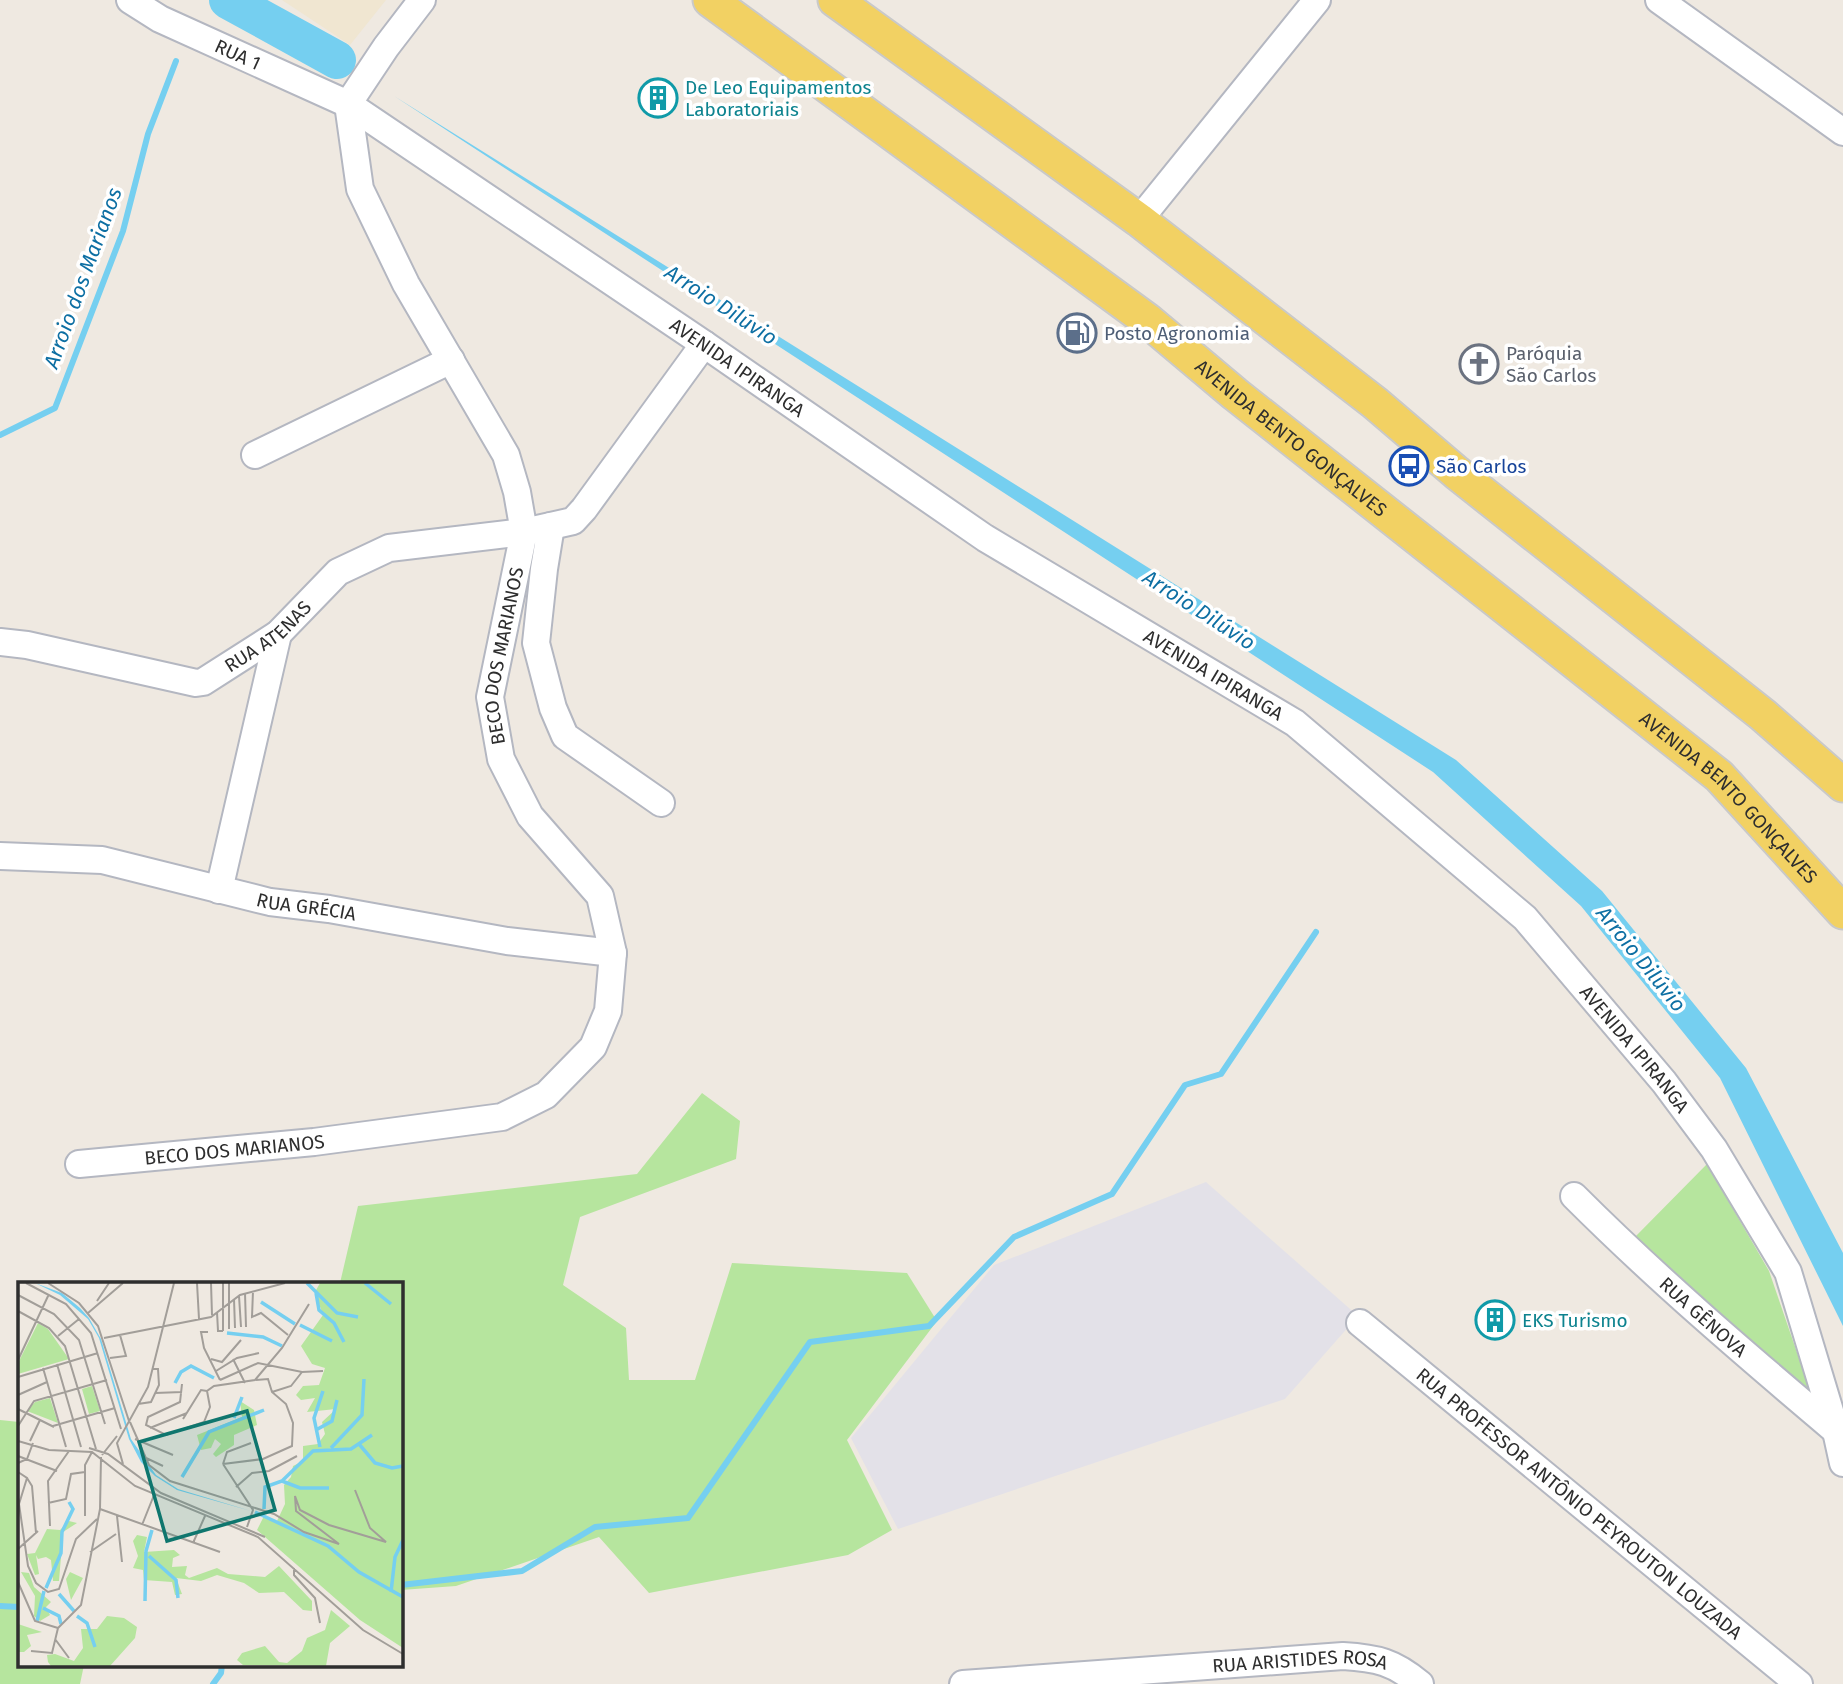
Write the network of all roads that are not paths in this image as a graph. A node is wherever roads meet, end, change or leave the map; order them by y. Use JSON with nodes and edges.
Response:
{"nodes":[{"id":1,"x":130,"y":0,"type":"edge"},
{"id":2,"x":422,"y":0,"type":"edge"},
{"id":3,"x":710,"y":0,"type":"edge"},
{"id":4,"x":835,"y":0,"type":"edge"},
{"id":5,"x":1317,"y":0,"type":"edge"},
{"id":6,"x":1659,"y":0,"type":"edge"},
{"id":7,"x":348,"y":104,"type":"junction"},
{"id":8,"x":1843,"y":132,"type":"edge"},
{"id":9,"x":1139,"y":220,"type":"junction"},
{"id":10,"x":704,"y":344,"type":"junction"},
{"id":11,"x":451,"y":360,"type":"junction"},
{"id":12,"x":255,"y":455,"type":"dead end"},
{"id":13,"x":551,"y":526,"type":"junction"},
{"id":14,"x":524,"y":532,"type":"junction"},
{"id":15,"x":278,"y":634,"type":"junction"},
{"id":16,"x":0,"y":642,"type":"edge"},
{"id":17,"x":1841,"y":777,"type":"edge"},
{"id":18,"x":661,"y":803,"type":"dead end"},
{"id":19,"x":0,"y":856,"type":"edge"},
{"id":20,"x":219,"y":890,"type":"junction"},
{"id":21,"x":1843,"y":912,"type":"edge"},
{"id":22,"x":613,"y":953,"type":"junction"},
{"id":23,"x":79,"y":1164,"type":"dead end"},
{"id":24,"x":1574,"y":1196,"type":"dead end"},
{"id":25,"x":1360,"y":1323,"type":"dead end"},
{"id":26,"x":1836,"y":1431,"type":"junction"},
{"id":27,"x":1843,"y":1463,"type":"edge"},
{"id":28,"x":963,"y":1684,"type":"edge"},
{"id":29,"x":1420,"y":1684,"type":"edge"},
{"id":30,"x":1799,"y":1684,"type":"edge"}],
"edges":[{"from":1,"to":7,"type":"street","name":"RUA 1"},
{"from":2,"to":7,"type":"street"},
{"from":3,"to":21,"type":"main road","name":"AVENIDA BENTO GONÇALVES"},
{"from":4,"to":9,"type":"main road"},
{"from":5,"to":9,"type":"street"},
{"from":6,"to":8,"type":"street"},
{"from":7,"to":10,"type":"street","name":"AVENIDA IPIRANGA"},
{"from":7,"to":11,"type":"street","name":"BECO DOS MARIANOS"},
{"from":9,"to":17,"type":"main road"},
{"from":10,"to":13,"type":"street","name":"RUA ATENAS"},
{"from":10,"to":26,"type":"street","name":"AVENIDA IPIRANGA"},
{"from":11,"to":12,"type":"street"},
{"from":11,"to":14,"type":"street","name":"BECO DOS MARIANOS"},
{"from":13,"to":14,"type":"street","name":"RUA ATENAS"},
{"from":13,"to":18,"type":"street"},
{"from":14,"to":15,"type":"street","name":"RUA ATENAS"},
{"from":14,"to":22,"type":"street","name":"BECO DOS MARIANOS"},
{"from":15,"to":16,"type":"street","name":"RUA ATENAS"},
{"from":15,"to":20,"type":"street"},
{"from":19,"to":20,"type":"street","name":"RUA GRÉCIA"},
{"from":20,"to":22,"type":"street","name":"RUA GRÉCIA"},
{"from":22,"to":23,"type":"street","name":"BECO DOS MARIANOS"},
{"from":24,"to":26,"type":"street","name":"RUA GÊNOVA"},
{"from":25,"to":30,"type":"street","name":"RUA PROFESSOR ANTÔNIO PEYROUTON LOUZADA"},
{"from":26,"to":27,"type":"street","name":"AVENIDA IPIRANGA"},
{"from":28,"to":29,"type":"street","name":"RUA ARISTIDES ROSA"}]}
